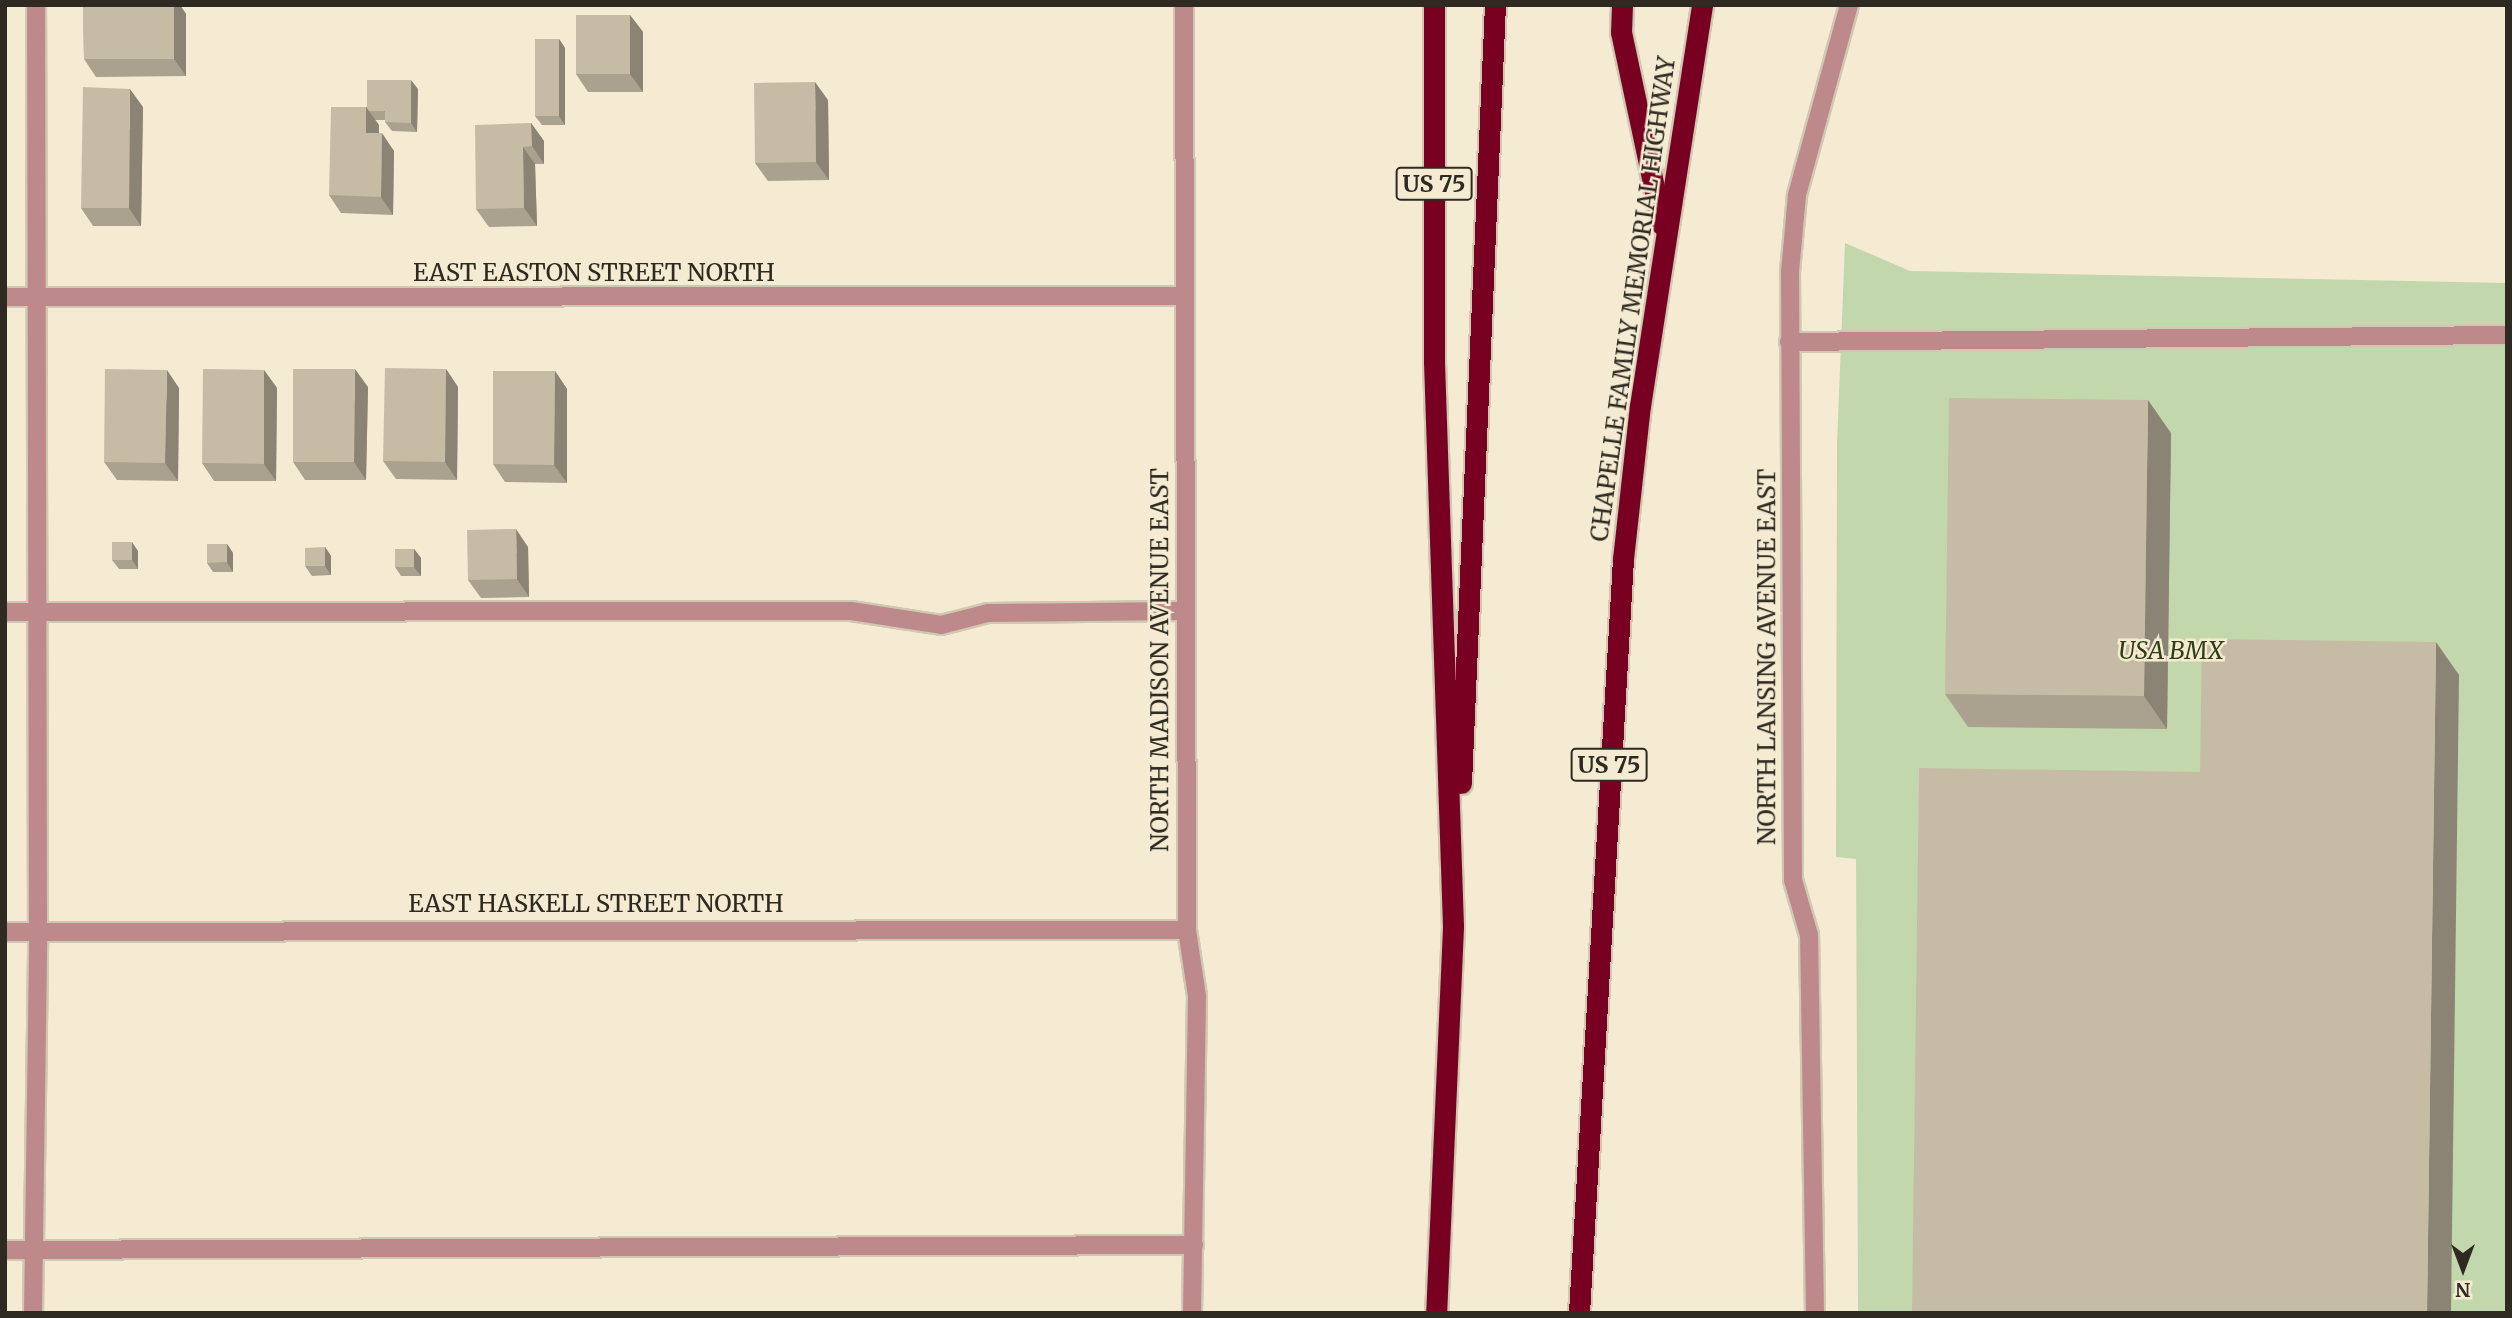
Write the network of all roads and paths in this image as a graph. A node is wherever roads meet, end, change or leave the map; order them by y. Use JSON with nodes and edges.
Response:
{"nodes":[{"id":1,"x":36,"y":5,"type":"edge"},
{"id":2,"x":1184,"y":5,"type":"edge"},
{"id":3,"x":1434,"y":5,"type":"edge"},
{"id":4,"x":1495,"y":5,"type":"edge"},
{"id":5,"x":1622,"y":5,"type":"edge"},
{"id":6,"x":1702,"y":5,"type":"edge"},
{"id":7,"x":1849,"y":5,"type":"edge"},
{"id":8,"x":1664,"y":237,"type":"junction"},
{"id":9,"x":1183,"y":296,"type":"junction"},
{"id":10,"x":5,"y":297,"type":"edge"},
{"id":11,"x":36,"y":297,"type":"junction"},
{"id":12,"x":2507,"y":335,"type":"edge"},
{"id":13,"x":1789,"y":342,"type":"junction"},
{"id":14,"x":1183,"y":611,"type":"junction"},
{"id":15,"x":5,"y":612,"type":"edge"},
{"id":16,"x":36,"y":612,"type":"junction"},
{"id":17,"x":1453,"y":927,"type":"junction"},
{"id":18,"x":1187,"y":930,"type":"junction"},
{"id":19,"x":5,"y":932,"type":"edge"},
{"id":20,"x":38,"y":932,"type":"junction"},
{"id":21,"x":1194,"y":1245,"type":"junction"},
{"id":22,"x":5,"y":1250,"type":"edge"},
{"id":23,"x":34,"y":1250,"type":"junction"},
{"id":24,"x":33,"y":1313,"type":"edge"},
{"id":25,"x":1192,"y":1313,"type":"edge"},
{"id":26,"x":1436,"y":1313,"type":"edge"},
{"id":27,"x":1579,"y":1313,"type":"edge"},
{"id":28,"x":1815,"y":1313,"type":"edge"}],
"edges":[{"from":1,"to":11,"type":"street"},
{"from":2,"to":9,"type":"street","name":"NORTH MADISON AVENUE EAST"},
{"from":3,"to":17,"type":"highway","number":"US 75"},
{"from":4,"to":17,"type":"highway"},
{"from":5,"to":8,"type":"highway"},
{"from":6,"to":8,"type":"highway","name":"CHAPELLE FAMILY MEMORIAL HIGHWAY","number":"US 75"},
{"from":7,"to":13,"type":"street","name":"NORTH LANSING AVENUE EAST"},
{"from":8,"to":27,"type":"highway","name":"CHAPELLE FAMILY MEMORIAL HIGHWAY","number":"US 75"},
{"from":9,"to":11,"type":"street","name":"EAST EASTON STREET NORTH"},
{"from":9,"to":14,"type":"street","name":"NORTH MADISON AVENUE EAST"},
{"from":10,"to":11,"type":"street","name":"EAST EASTON STREET NORTH"},
{"from":11,"to":16,"type":"street"},
{"from":12,"to":13,"type":"street"},
{"from":13,"to":28,"type":"street","name":"NORTH LANSING AVENUE EAST"},
{"from":14,"to":16,"type":"street"},
{"from":14,"to":18,"type":"street","name":"NORTH MADISON AVENUE EAST"},
{"from":15,"to":16,"type":"street"},
{"from":16,"to":20,"type":"street"},
{"from":17,"to":26,"type":"highway","number":"US 75"},
{"from":18,"to":20,"type":"street","name":"EAST HASKELL STREET NORTH"},
{"from":18,"to":21,"type":"street","name":"NORTH MADISON AVENUE EAST"},
{"from":19,"to":20,"type":"street","name":"EAST HASKELL STREET NORTH"},
{"from":20,"to":23,"type":"street"},
{"from":21,"to":23,"type":"street"},
{"from":21,"to":25,"type":"street","name":"NORTH MADISON AVENUE EAST"},
{"from":22,"to":23,"type":"street"},
{"from":23,"to":24,"type":"street"}]}
